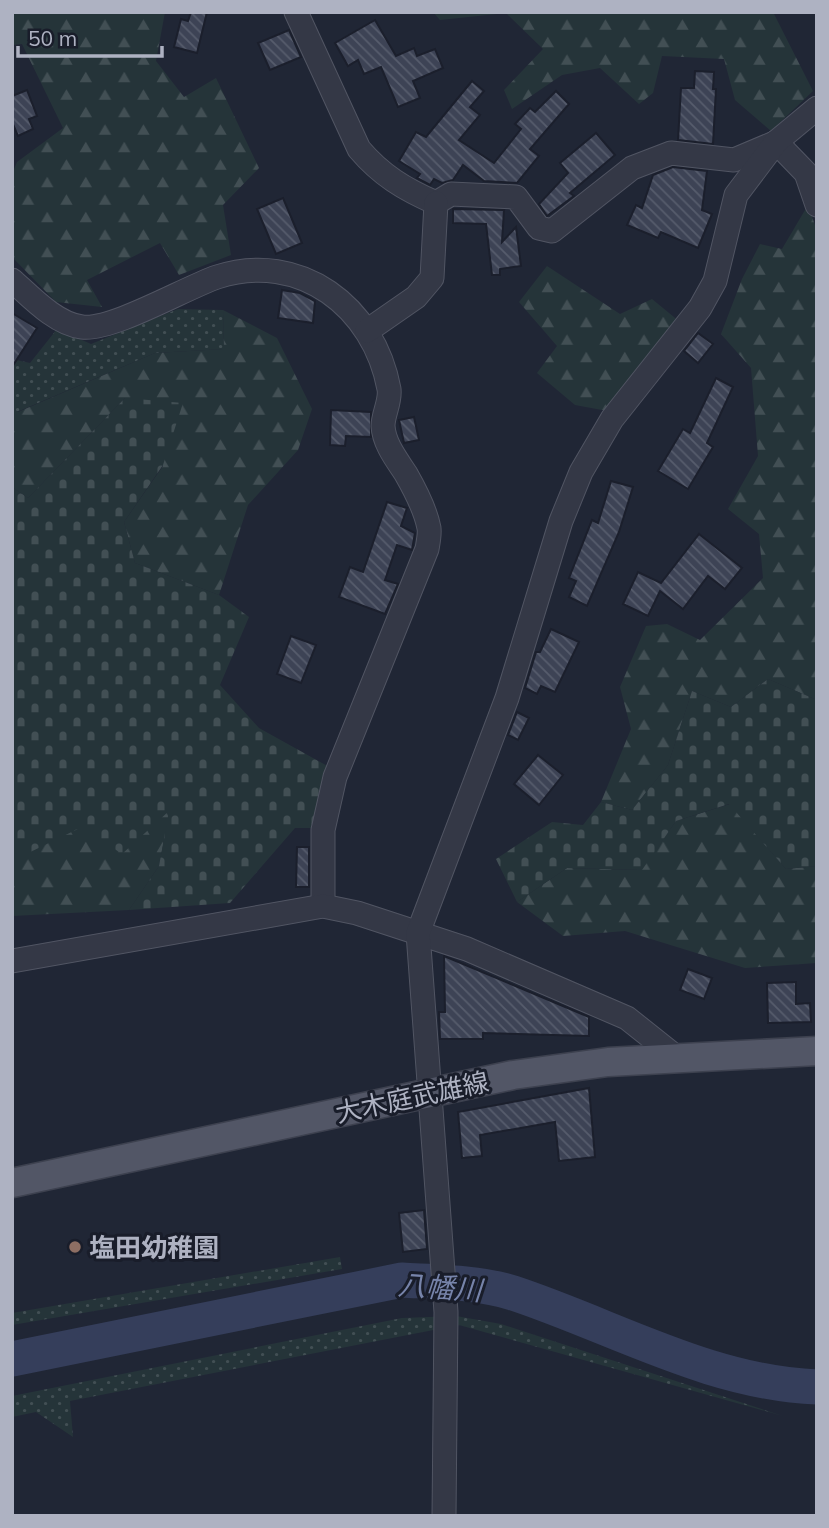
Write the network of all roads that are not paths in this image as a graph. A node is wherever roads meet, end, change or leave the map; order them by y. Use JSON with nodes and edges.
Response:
{"nodes":[{"id":1,"x":296,"y":12,"type":"edge"},
{"id":2,"x":817,"y":108,"type":"edge"},
{"id":3,"x":776,"y":142,"type":"junction"},
{"id":4,"x":436,"y":203,"type":"junction"},
{"id":5,"x":817,"y":205,"type":"edge"},
{"id":6,"x":12,"y":280,"type":"edge"},
{"id":7,"x":368,"y":331,"type":"junction"},
{"id":8,"x":323,"y":906,"type":"junction"},
{"id":9,"x":418,"y":933,"type":"junction"},
{"id":10,"x":12,"y":961,"type":"edge"},
{"id":11,"x":817,"y":1051,"type":"edge"},
{"id":12,"x":676,"y":1057,"type":"junction"},
{"id":13,"x":431,"y":1093,"type":"junction"},
{"id":14,"x":12,"y":1183,"type":"edge"},
{"id":15,"x":444,"y":1516,"type":"edge"}],
"edges":[{"from":1,"to":4,"type":"street"},
{"from":2,"to":3,"type":"street"},
{"from":3,"to":4,"type":"street"},
{"from":3,"to":5,"type":"street"},
{"from":3,"to":9,"type":"street"},
{"from":4,"to":7,"type":"street"},
{"from":6,"to":7,"type":"street"},
{"from":7,"to":8,"type":"street"},
{"from":8,"to":9,"type":"street"},
{"from":8,"to":10,"type":"street"},
{"from":9,"to":12,"type":"street"},
{"from":9,"to":13,"type":"street"},
{"from":11,"to":12,"type":"main road","name":"大木庭武雄線"},
{"from":12,"to":13,"type":"main road","name":"大木庭武雄線"},
{"from":13,"to":14,"type":"main road","name":"大木庭武雄線"},
{"from":13,"to":15,"type":"street"}]}
